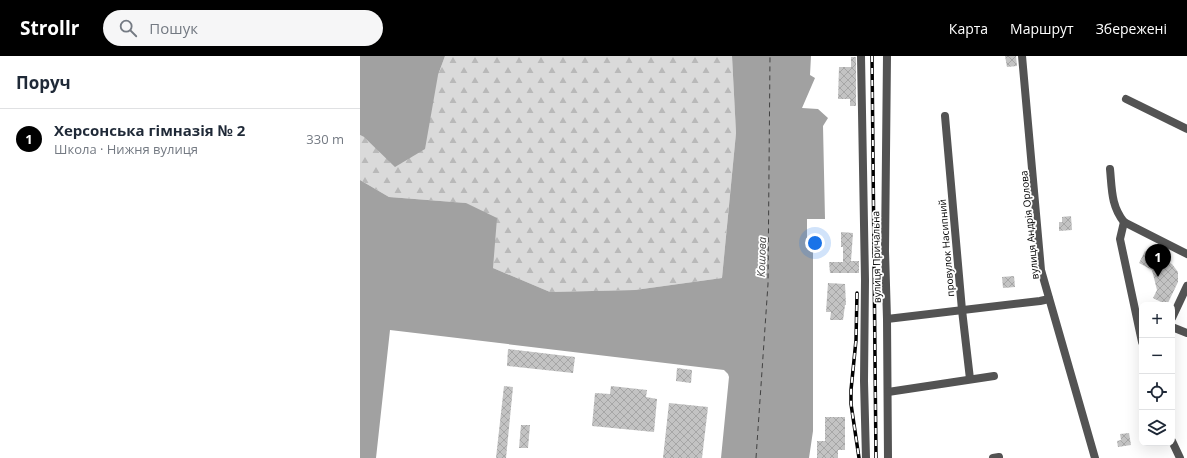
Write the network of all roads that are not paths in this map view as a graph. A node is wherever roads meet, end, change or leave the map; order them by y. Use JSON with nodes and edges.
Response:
{"nodes":[{"id":1,"x":861,"y":56,"type":"edge"},
{"id":2,"x":887,"y":56,"type":"edge"},
{"id":3,"x":1022,"y":56,"type":"edge"},
{"id":4,"x":1126,"y":99,"type":"dead end"},
{"id":5,"x":945,"y":116,"type":"dead end"},
{"id":6,"x":1187,"y":128,"type":"edge"},
{"id":7,"x":1110,"y":169,"type":"dead end"},
{"id":8,"x":1124,"y":222,"type":"junction"},
{"id":9,"x":1187,"y":254,"type":"edge"},
{"id":10,"x":1187,"y":286,"type":"edge"},
{"id":11,"x":1049,"y":299,"type":"junction"},
{"id":12,"x":962,"y":310,"type":"junction"},
{"id":13,"x":1175,"y":312,"type":"edge"},
{"id":14,"x":888,"y":318,"type":"junction"},
{"id":15,"x":1175,"y":328,"type":"edge"},
{"id":16,"x":1187,"y":333,"type":"edge"},
{"id":17,"x":1141,"y":338,"type":"edge"},
{"id":18,"x":994,"y":376,"type":"dead end"},
{"id":19,"x":970,"y":379,"type":"junction"},
{"id":20,"x":888,"y":392,"type":"junction"},
{"id":21,"x":1174,"y":446,"type":"edge"},
{"id":22,"x":866,"y":458,"type":"edge"},
{"id":23,"x":888,"y":458,"type":"edge"},
{"id":24,"x":1095,"y":458,"type":"edge"},
{"id":25,"x":1180,"y":458,"type":"edge"}],
"edges":[{"from":1,"to":22,"type":"street"},
{"from":2,"to":14,"type":"street","name":"вулиця Причальна"},
{"from":3,"to":11,"type":"street","name":"вулиця Андрія Орлова"},
{"from":4,"to":6,"type":"street"},
{"from":5,"to":12,"type":"street","name":"провулок Насипний"},
{"from":7,"to":8,"type":"street"},
{"from":8,"to":9,"type":"street"},
{"from":8,"to":17,"type":"street"},
{"from":10,"to":13,"type":"street"},
{"from":11,"to":12,"type":"street"},
{"from":11,"to":24,"type":"street","name":"вулиця Андрія Орлова"},
{"from":12,"to":14,"type":"street"},
{"from":12,"to":19,"type":"street","name":"провулок Насипний"},
{"from":14,"to":20,"type":"street","name":"вулиця Причальна"},
{"from":15,"to":16,"type":"street"},
{"from":18,"to":19,"type":"street"},
{"from":19,"to":20,"type":"street"},
{"from":20,"to":23,"type":"street","name":"вулиця Причальна"},
{"from":21,"to":25,"type":"street"}]}
